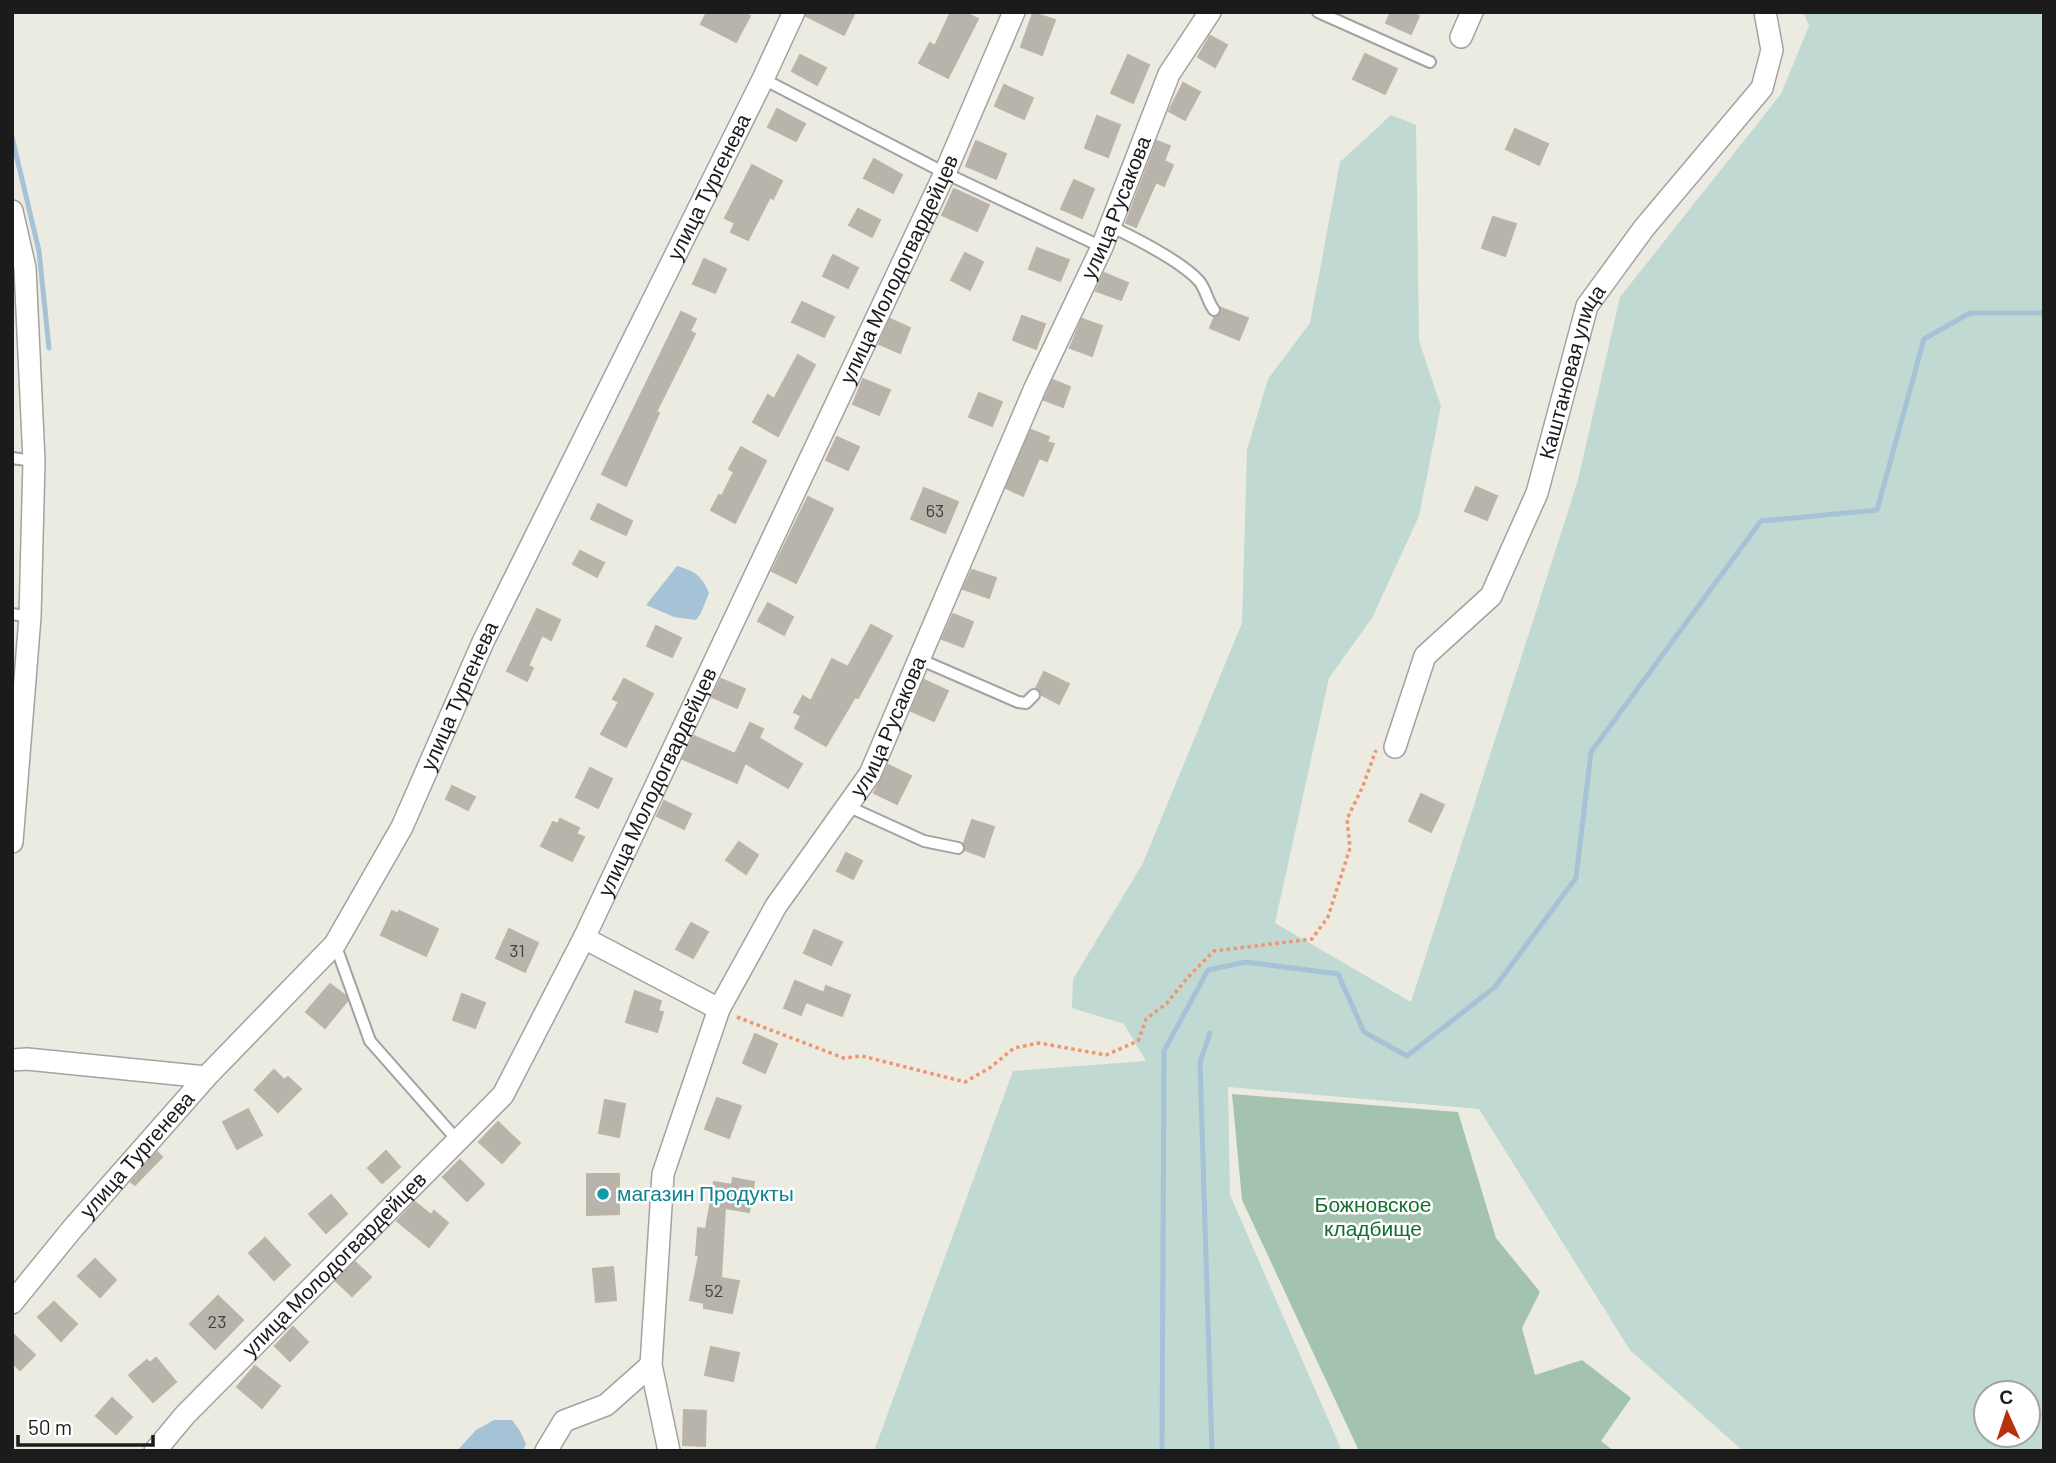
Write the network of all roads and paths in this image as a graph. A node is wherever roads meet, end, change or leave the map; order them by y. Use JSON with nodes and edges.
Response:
{"nodes":[{"id":1,"x":794,"y":12,"type":"edge"},
{"id":2,"x":1014,"y":12,"type":"edge"},
{"id":3,"x":1210,"y":12,"type":"edge"},
{"id":4,"x":1318,"y":12,"type":"edge"},
{"id":5,"x":1472,"y":12,"type":"edge"},
{"id":6,"x":1765,"y":12,"type":"edge"},
{"id":7,"x":1461,"y":37,"type":"dead end"},
{"id":8,"x":1430,"y":62,"type":"dead end"},
{"id":9,"x":763,"y":79,"type":"junction"},
{"id":10,"x":945,"y":173,"type":"junction"},
{"id":11,"x":12,"y":211,"type":"edge"},
{"id":12,"x":1110,"y":226,"type":"junction"},
{"id":13,"x":1102,"y":247,"type":"junction"},
{"id":14,"x":1214,"y":310,"type":"dead end"},
{"id":15,"x":12,"y":458,"type":"edge"},
{"id":16,"x":34,"y":461,"type":"junction"},
{"id":17,"x":21,"y":616,"type":"edge"},
{"id":18,"x":919,"y":659,"type":"junction"},
{"id":19,"x":1034,"y":695,"type":"dead end"},
{"id":20,"x":1395,"y":747,"type":"joint"},
{"id":21,"x":847,"y":806,"type":"junction"},
{"id":22,"x":13,"y":840,"type":"edge"},
{"id":23,"x":958,"y":848,"type":"dead end"},
{"id":24,"x":584,"y":938,"type":"junction"},
{"id":25,"x":335,"y":944,"type":"junction"},
{"id":26,"x":719,"y":1009,"type":"junction"},
{"id":27,"x":12,"y":1060,"type":"edge"},
{"id":28,"x":206,"y":1077,"type":"junction"},
{"id":29,"x":458,"y":1140,"type":"junction"},
{"id":30,"x":12,"y":1303,"type":"edge"},
{"id":31,"x":651,"y":1365,"type":"junction"},
{"id":32,"x":155,"y":1451,"type":"edge"},
{"id":33,"x":546,"y":1451,"type":"edge"},
{"id":34,"x":670,"y":1451,"type":"edge"}],
"edges":[{"from":1,"to":9,"type":"street","name":"улица Тургенева"},
{"from":2,"to":10,"type":"street","name":"улица Молодогвардейцев"},
{"from":3,"to":12,"type":"street","name":"улица Русакова"},
{"from":4,"to":8,"type":"lane"},
{"from":5,"to":7,"type":"street"},
{"from":6,"to":20,"type":"street","name":"Каштановая улица"},
{"from":9,"to":10,"type":"lane"},
{"from":9,"to":25,"type":"street","name":"улица Тургенева"},
{"from":10,"to":13,"type":"lane"},
{"from":10,"to":24,"type":"street","name":"улица Молодогвардейцев"},
{"from":11,"to":16,"type":"street"},
{"from":12,"to":13,"type":"street","name":"улица Русакова"},
{"from":12,"to":14,"type":"lane"},
{"from":13,"to":18,"type":"street","name":"улица Русакова"},
{"from":15,"to":16,"type":"lane"},
{"from":16,"to":17,"type":"street"},
{"from":17,"to":22,"type":"street"},
{"from":18,"to":19,"type":"lane"},
{"from":18,"to":21,"type":"street","name":"улица Русакова"},
{"from":20,"to":26,"type":"path"},
{"from":21,"to":23,"type":"lane"},
{"from":21,"to":26,"type":"street","name":"улица Русакова"},
{"from":24,"to":26,"type":"street"},
{"from":24,"to":29,"type":"street","name":"улица Молодогвардейцев"},
{"from":25,"to":28,"type":"street","name":"улица Тургенева"},
{"from":25,"to":29,"type":"lane"},
{"from":26,"to":31,"type":"street","name":"улица Русакова"},
{"from":27,"to":28,"type":"street"},
{"from":28,"to":30,"type":"street","name":"улица Тургенева"},
{"from":29,"to":32,"type":"street","name":"улица Молодогвардейцев"},
{"from":31,"to":33,"type":"street"},
{"from":31,"to":34,"type":"street","name":"улица Русакова"}]}
